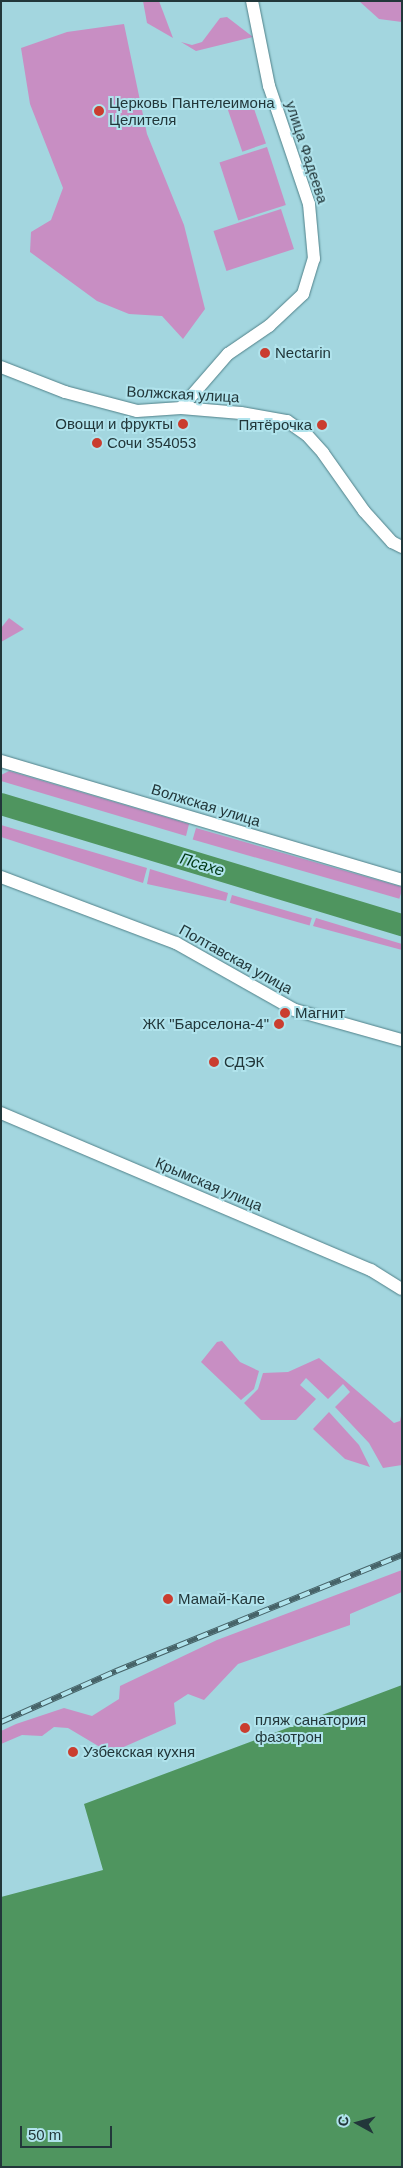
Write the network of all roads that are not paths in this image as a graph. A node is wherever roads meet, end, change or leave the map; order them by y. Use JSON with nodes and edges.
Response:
{"nodes":[{"id":1,"x":252,"y":1,"type":"edge"},
{"id":2,"x":1,"y":367,"type":"edge"},
{"id":3,"x":181,"y":408,"type":"junction"},
{"id":4,"x":402,"y":547,"type":"edge"},
{"id":5,"x":1,"y":761,"type":"edge"},
{"id":6,"x":1,"y":877,"type":"edge"},
{"id":7,"x":402,"y":880,"type":"edge"},
{"id":8,"x":402,"y":1040,"type":"edge"},
{"id":9,"x":1,"y":1113,"type":"edge"},
{"id":10,"x":402,"y":1289,"type":"edge"}],
"edges":[{"from":1,"to":3,"type":"street","name":"улица Фадеева"},
{"from":2,"to":3,"type":"street","name":"Волжская улица"},
{"from":3,"to":4,"type":"street","name":"Волжская улица"},
{"from":5,"to":7,"type":"street","name":"Волжская улица"},
{"from":6,"to":8,"type":"street","name":"Полтавская улица"},
{"from":9,"to":10,"type":"street","name":"Крымская улица"}]}
